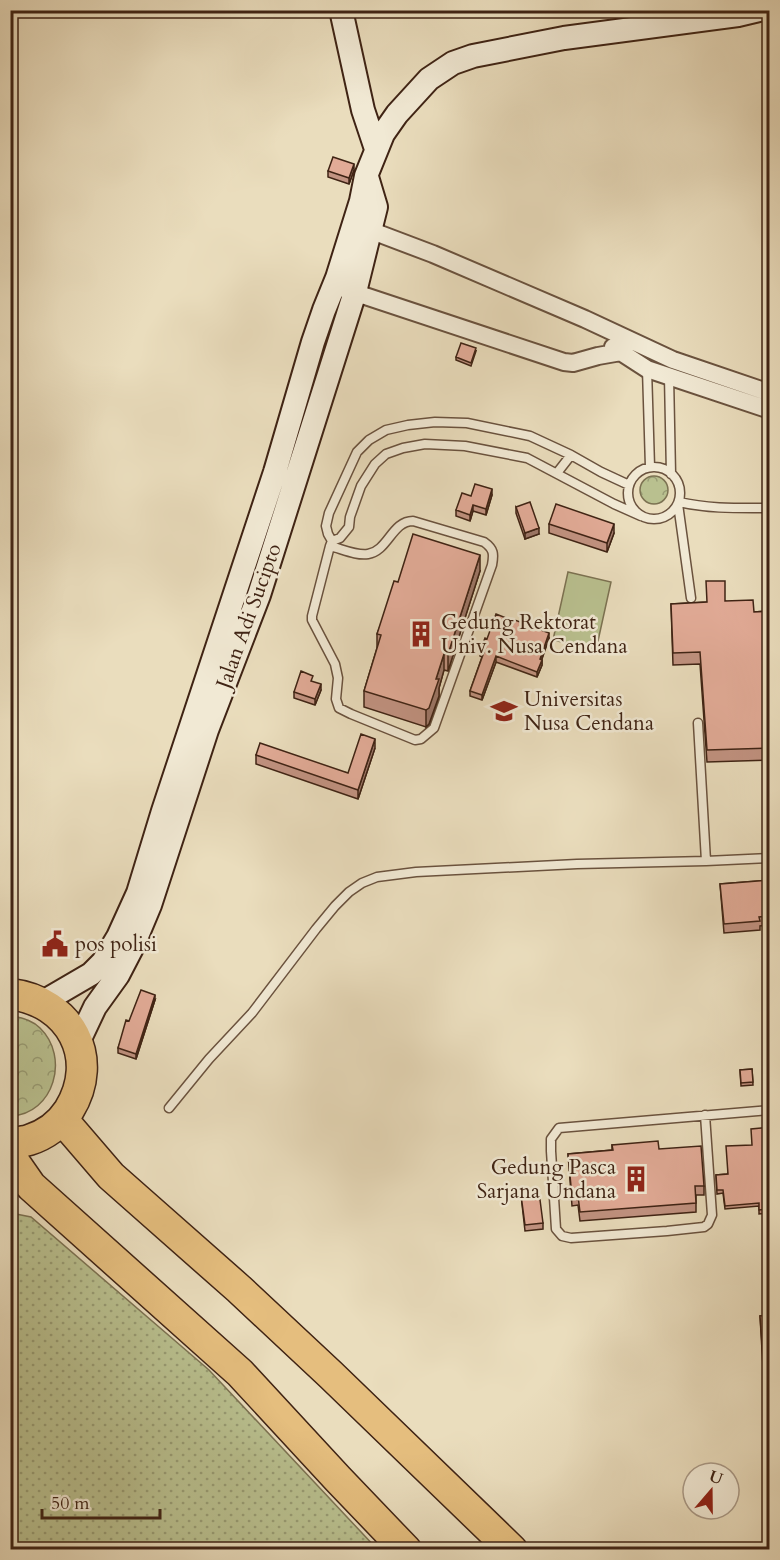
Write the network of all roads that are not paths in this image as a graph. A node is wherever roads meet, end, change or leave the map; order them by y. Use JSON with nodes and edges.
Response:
{"nodes":[{"id":1,"x":341,"y":10,"type":"edge"},
{"id":2,"x":759,"y":10,"type":"edge"},
{"id":3,"x":376,"y":149,"type":"junction"},
{"id":4,"x":362,"y":227,"type":"junction"},
{"id":5,"x":344,"y":289,"type":"junction"},
{"id":6,"x":585,"y":319,"type":"junction"},
{"id":7,"x":621,"y":352,"type":"junction"},
{"id":8,"x":671,"y":368,"type":"junction"},
{"id":9,"x":647,"y":369,"type":"junction"},
{"id":10,"x":770,"y":393,"type":"edge"},
{"id":11,"x":770,"y":410,"type":"edge"},
{"id":12,"x":571,"y":455,"type":"junction"},
{"id":13,"x":650,"y":467,"type":"junction"},
{"id":14,"x":557,"y":473,"type":"junction"},
{"id":15,"x":671,"y":474,"type":"junction"},
{"id":16,"x":629,"y":485,"type":"junction"},
{"id":17,"x":678,"y":503,"type":"junction"},
{"id":18,"x":770,"y":508,"type":"edge"},
{"id":19,"x":641,"y":516,"type":"junction"},
{"id":20,"x":331,"y":544,"type":"junction"},
{"id":21,"x":691,"y":598,"type":"dead end"},
{"id":22,"x":698,"y":723,"type":"dead end"},
{"id":23,"x":770,"y":858,"type":"edge"},
{"id":24,"x":706,"y":861,"type":"junction"},
{"id":25,"x":10,"y":994,"type":"edge"},
{"id":26,"x":43,"y":1002,"type":"junction"},
{"id":27,"x":78,"y":1043,"type":"junction"},
{"id":28,"x":169,"y":1108,"type":"dead end"},
{"id":29,"x":770,"y":1110,"type":"edge"},
{"id":30,"x":705,"y":1115,"type":"junction"},
{"id":31,"x":62,"y":1119,"type":"junction"},
{"id":32,"x":10,"y":1143,"type":"edge"},
{"id":33,"x":10,"y":1150,"type":"edge"},
{"id":34,"x":406,"y":1550,"type":"edge"},
{"id":35,"x":512,"y":1550,"type":"edge"}],
"edges":[{"from":1,"to":3,"type":"main road"},
{"from":2,"to":3,"type":"main road","name":"Jalan Adi Sucipto"},
{"from":3,"to":4,"type":"main road","name":"Jalan Adi Sucipto"},
{"from":4,"to":5,"type":"main road","name":"Jalan Adi Sucipto"},
{"from":4,"to":6,"type":"street"},
{"from":5,"to":7,"type":"street"},
{"from":5,"to":26,"type":"main road","name":"Jalan Adi Sucipto"},
{"from":5,"to":27,"type":"main road","name":"Jalan Adi Sucipto"},
{"from":6,"to":7,"type":"street"},
{"from":6,"to":8,"type":"street"},
{"from":7,"to":9,"type":"street"},
{"from":8,"to":9,"type":"street"},
{"from":8,"to":10,"type":"street"},
{"from":8,"to":11,"type":"street"},
{"from":8,"to":15,"type":"lane"},
{"from":9,"to":13,"type":"lane"},
{"from":12,"to":14,"type":"lane"},
{"from":12,"to":16,"type":"lane"},
{"from":12,"to":20,"type":"lane"},
{"from":13,"to":15,"type":"lane"},
{"from":13,"to":16,"type":"lane"},
{"from":14,"to":19,"type":"lane"},
{"from":14,"to":20,"type":"lane"},
{"from":15,"to":17,"type":"lane"},
{"from":16,"to":19,"type":"lane"},
{"from":17,"to":18,"type":"lane"},
{"from":17,"to":19,"type":"lane"},
{"from":17,"to":21,"type":"lane"},
{"from":20,"to":20,"type":"lane"},
{"from":22,"to":24,"type":"lane"},
{"from":23,"to":24,"type":"lane"},
{"from":24,"to":28,"type":"lane"},
{"from":25,"to":26,"type":"highway"},
{"from":26,"to":27,"type":"highway"},
{"from":27,"to":31,"type":"highway"},
{"from":29,"to":30,"type":"lane"},
{"from":30,"to":30,"type":"lane"},
{"from":31,"to":32,"type":"highway"},
{"from":31,"to":35,"type":"highway"},
{"from":33,"to":34,"type":"highway"}]}
